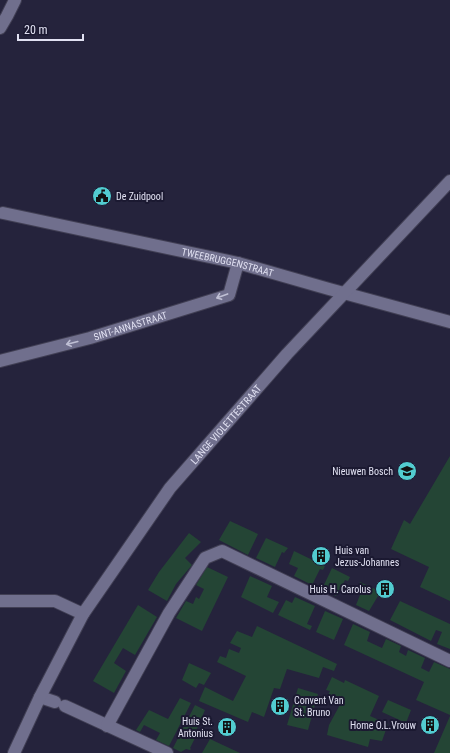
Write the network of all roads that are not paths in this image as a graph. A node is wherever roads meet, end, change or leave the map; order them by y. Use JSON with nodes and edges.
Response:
{"nodes":[{"id":1,"x":15,"y":0,"type":"edge"},
{"id":2,"x":0,"y":28,"type":"edge"},
{"id":3,"x":450,"y":181,"type":"edge"},
{"id":4,"x":4,"y":213,"type":"dead end"},
{"id":5,"x":238,"y":263,"type":"junction"},
{"id":6,"x":344,"y":294,"type":"junction"},
{"id":7,"x":450,"y":322,"type":"edge"},
{"id":8,"x":0,"y":361,"type":"edge"},
{"id":9,"x":0,"y":601,"type":"edge"},
{"id":10,"x":83,"y":614,"type":"junction"},
{"id":11,"x":450,"y":661,"type":"edge"},
{"id":12,"x":40,"y":697,"type":"junction"},
{"id":13,"x":107,"y":726,"type":"junction"},
{"id":14,"x":14,"y":753,"type":"edge"},
{"id":15,"x":167,"y":753,"type":"edge"}],
"edges":[{"from":1,"to":2,"type":"street"},
{"from":3,"to":6,"type":"street","name":"LANGE VIOLETTESTRAAT"},
{"from":4,"to":5,"type":"street","name":"TWEEBRUGGENSTRAAT"},
{"from":5,"to":6,"type":"street","name":"TWEEBRUGGENSTRAAT"},
{"from":5,"to":8,"type":"street","name":"SINT-ANNASTRAAT","one_way":true},
{"from":6,"to":7,"type":"street","name":"TWEEBRUGGENSTRAAT"},
{"from":6,"to":10,"type":"street","name":"LANGE VIOLETTESTRAAT"},
{"from":9,"to":10,"type":"street"},
{"from":10,"to":12,"type":"street","name":"LANGE VIOLETTESTRAAT"},
{"from":11,"to":13,"type":"street"},
{"from":12,"to":13,"type":"street"},
{"from":12,"to":14,"type":"street","name":"LANGE VIOLETTESTRAAT"},
{"from":13,"to":15,"type":"street"}]}
